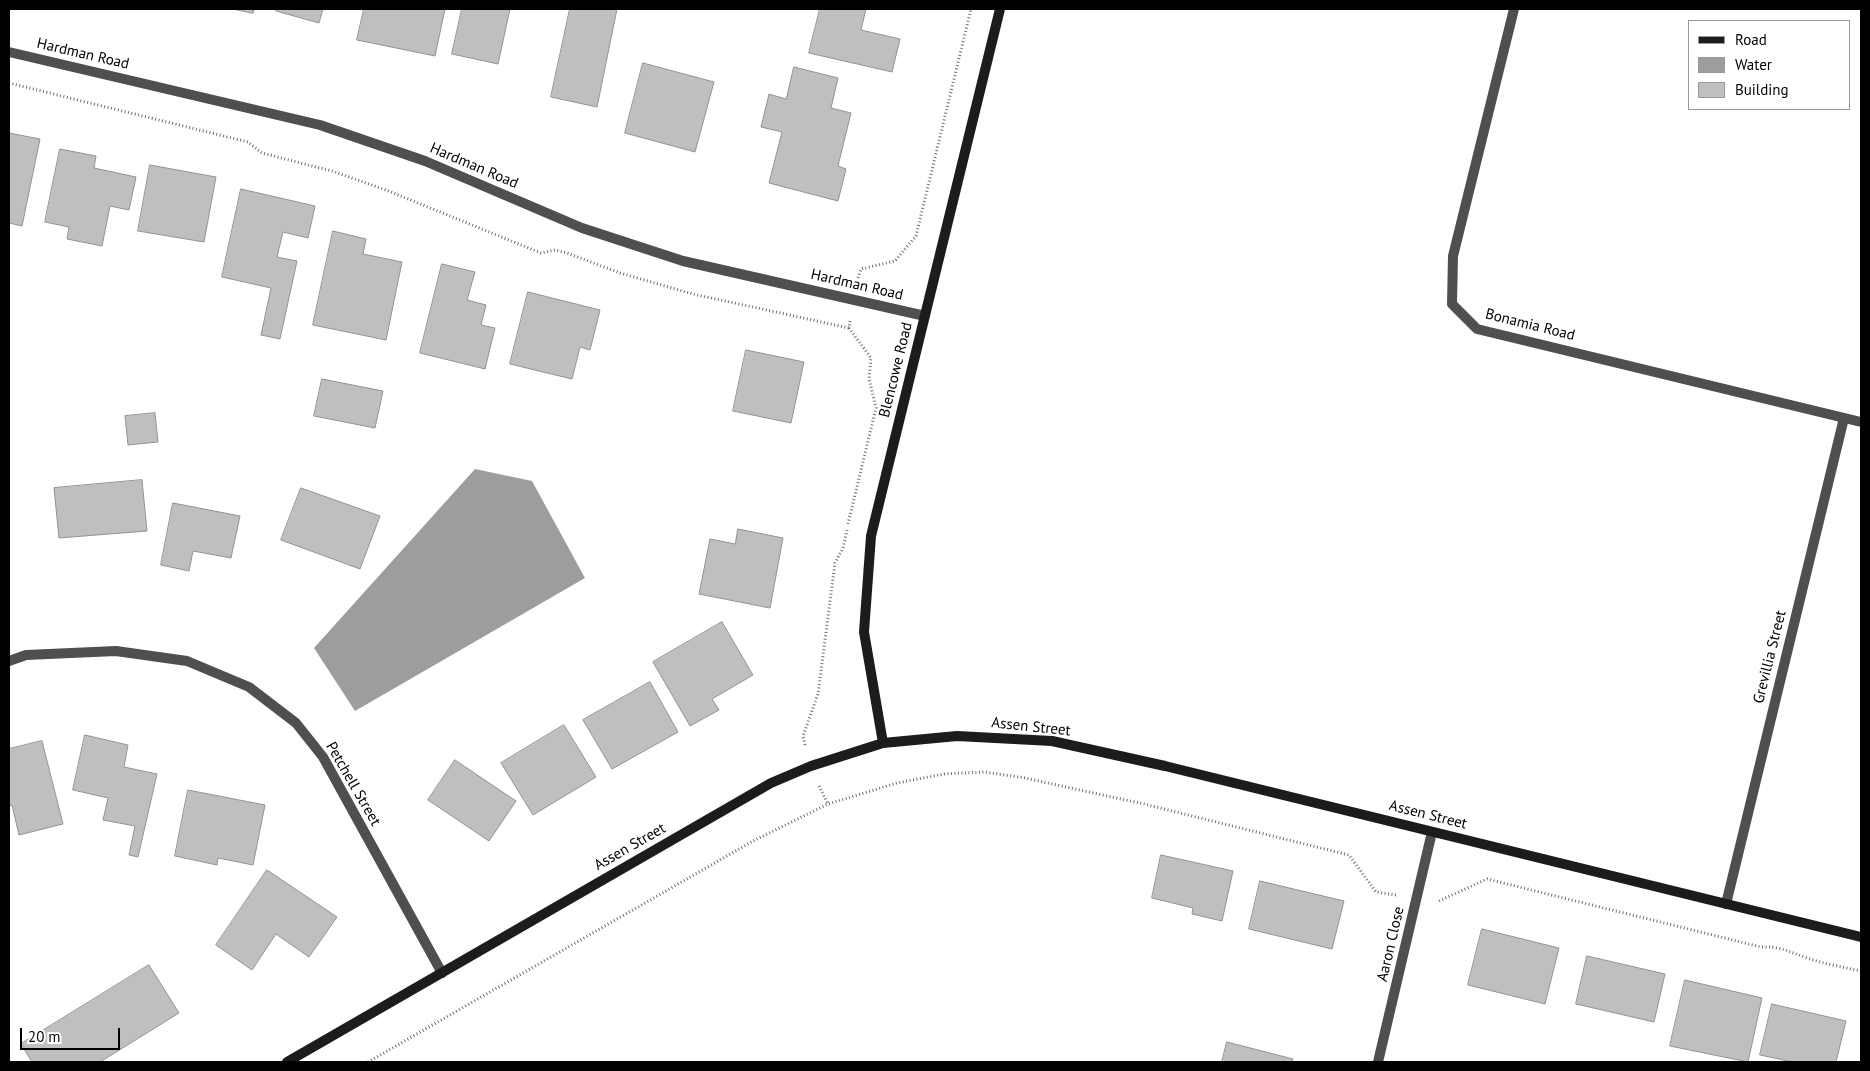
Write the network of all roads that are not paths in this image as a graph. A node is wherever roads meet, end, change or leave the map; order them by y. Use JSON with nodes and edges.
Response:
{"nodes":[{"id":1,"x":1000,"y":9,"type":"edge"},
{"id":2,"x":1514,"y":9,"type":"edge"},
{"id":3,"x":9,"y":52,"type":"edge"},
{"id":4,"x":925,"y":316,"type":"junction"},
{"id":5,"x":1844,"y":418,"type":"junction"},
{"id":6,"x":1861,"y":422,"type":"edge"},
{"id":7,"x":9,"y":661,"type":"edge"},
{"id":8,"x":883,"y":743,"type":"junction"},
{"id":9,"x":1432,"y":832,"type":"junction"},
{"id":10,"x":1726,"y":904,"type":"junction"},
{"id":11,"x":1861,"y":937,"type":"edge"},
{"id":12,"x":442,"y":973,"type":"junction"},
{"id":13,"x":287,"y":1062,"type":"edge"},
{"id":14,"x":1378,"y":1062,"type":"edge"}],
"edges":[{"from":1,"to":4,"type":"street","name":"Blencowe Road"},
{"from":2,"to":5,"type":"street","name":"Bonamia Road"},
{"from":3,"to":4,"type":"street","name":"Hardman Road"},
{"from":4,"to":8,"type":"street","name":"Blencowe Road"},
{"from":5,"to":6,"type":"street","name":"Bonamia Road"},
{"from":5,"to":10,"type":"street","name":"Grevillia Street"},
{"from":7,"to":12,"type":"street","name":"Petchell Street"},
{"from":8,"to":9,"type":"street","name":"Assen Street"},
{"from":8,"to":12,"type":"street","name":"Assen Street"},
{"from":9,"to":10,"type":"street","name":"Assen Street"},
{"from":9,"to":14,"type":"street","name":"Aaron Close"},
{"from":10,"to":11,"type":"street","name":"Assen Street"},
{"from":12,"to":13,"type":"street","name":"Assen Street"}]}
